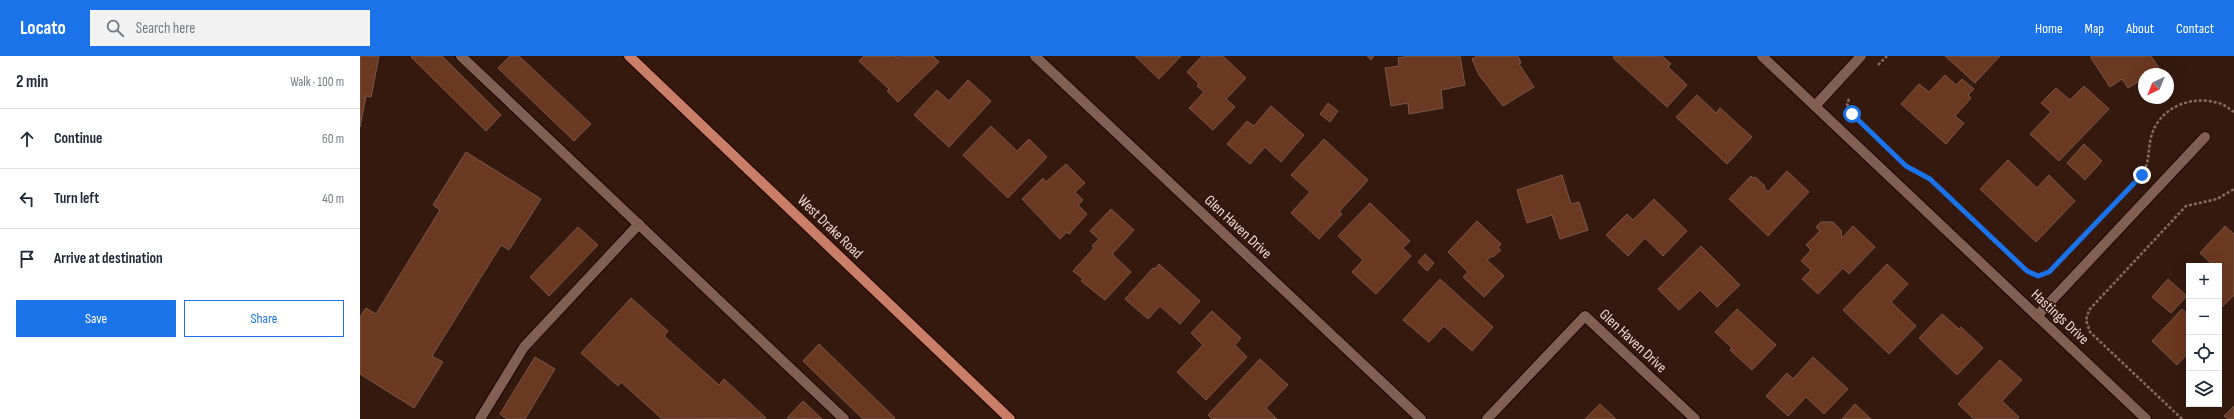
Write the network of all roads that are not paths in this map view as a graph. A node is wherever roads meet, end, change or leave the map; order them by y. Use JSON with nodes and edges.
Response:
{"nodes":[{"id":1,"x":461,"y":56,"type":"edge"},
{"id":2,"x":629,"y":56,"type":"edge"},
{"id":3,"x":1035,"y":56,"type":"edge"},
{"id":4,"x":1762,"y":56,"type":"edge"},
{"id":5,"x":1861,"y":56,"type":"edge"},
{"id":6,"x":1815,"y":106,"type":"junction"},
{"id":7,"x":2205,"y":137,"type":"dead end"},
{"id":8,"x":639,"y":224,"type":"junction"},
{"id":9,"x":2037,"y":316,"type":"junction"},
{"id":10,"x":480,"y":419,"type":"edge"},
{"id":11,"x":844,"y":419,"type":"edge"},
{"id":12,"x":1010,"y":419,"type":"edge"},
{"id":13,"x":1421,"y":419,"type":"edge"},
{"id":14,"x":1487,"y":419,"type":"edge"},
{"id":15,"x":1695,"y":419,"type":"edge"},
{"id":16,"x":2146,"y":419,"type":"edge"}],
"edges":[{"from":1,"to":8,"type":"street"},
{"from":2,"to":12,"type":"main road","name":"West Drake Road"},
{"from":3,"to":13,"type":"street","name":"Glen Haven Drive"},
{"from":4,"to":6,"type":"street","name":"Hastings Drive"},
{"from":5,"to":6,"type":"street"},
{"from":6,"to":9,"type":"street","name":"Hastings Drive"},
{"from":7,"to":9,"type":"street"},
{"from":8,"to":10,"type":"street"},
{"from":8,"to":11,"type":"street"},
{"from":9,"to":16,"type":"street","name":"Hastings Drive"},
{"from":14,"to":15,"type":"street","name":"Glen Haven Drive"}]}
